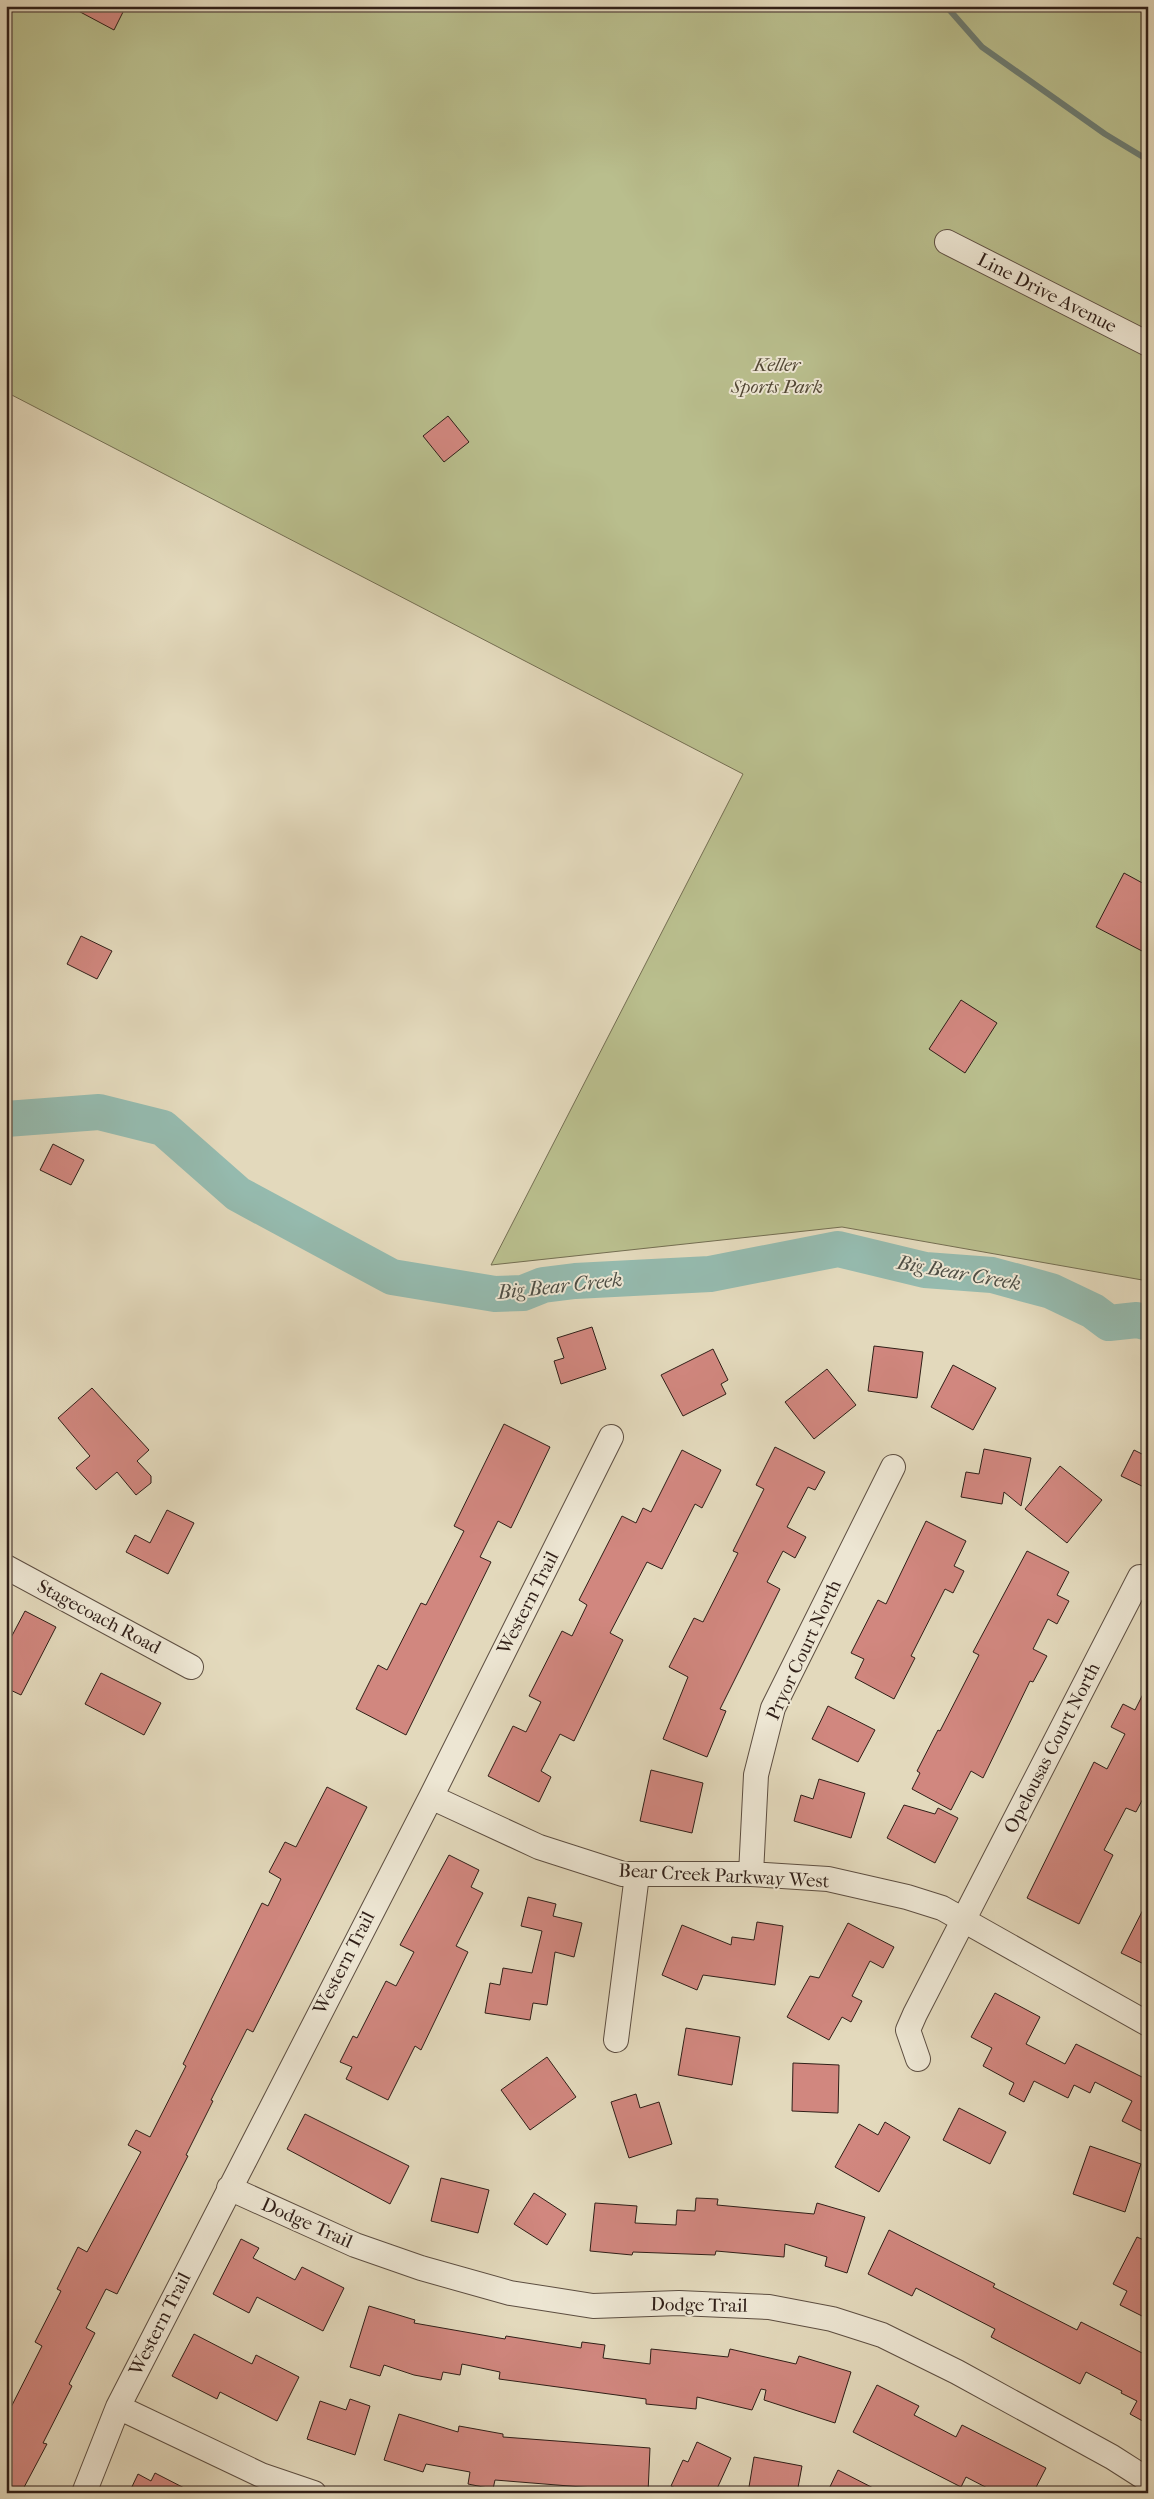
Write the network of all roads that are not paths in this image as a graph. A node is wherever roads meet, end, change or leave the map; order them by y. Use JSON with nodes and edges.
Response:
{"nodes":[{"id":1,"x":947,"y":242,"type":"dead end"},
{"id":2,"x":1148,"y":344,"type":"edge"},
{"id":3,"x":611,"y":1437,"type":"dead end"},
{"id":4,"x":893,"y":1467,"type":"dead end"},
{"id":5,"x":6,"y":1567,"type":"edge"},
{"id":6,"x":1140,"y":1577,"type":"dead end"},
{"id":7,"x":191,"y":1667,"type":"dead end"},
{"id":8,"x":431,"y":1797,"type":"junction"},
{"id":9,"x":751,"y":1874,"type":"junction"},
{"id":10,"x":637,"y":1875,"type":"junction"},
{"id":11,"x":964,"y":1919,"type":"junction"},
{"id":12,"x":1148,"y":2024,"type":"edge"},
{"id":13,"x":616,"y":2040,"type":"dead end"},
{"id":14,"x":918,"y":2059,"type":"dead end"},
{"id":15,"x":229,"y":2188,"type":"junction"},
{"id":16,"x":118,"y":2407,"type":"junction"},
{"id":17,"x":1148,"y":2480,"type":"edge"},
{"id":18,"x":84,"y":2493,"type":"edge"},
{"id":19,"x":314,"y":2493,"type":"edge"}],
"edges":[{"from":1,"to":2,"type":"street","name":"Line Drive Avenue"},
{"from":3,"to":8,"type":"street","name":"Western Trail"},
{"from":4,"to":9,"type":"street","name":"Pryor Court North"},
{"from":5,"to":7,"type":"street","name":"Stagecoach Road"},
{"from":6,"to":11,"type":"street","name":"Opelousas Court North"},
{"from":8,"to":10,"type":"street","name":"Bear Creek Parkway West"},
{"from":8,"to":15,"type":"street","name":"Western Trail"},
{"from":9,"to":10,"type":"street","name":"Bear Creek Parkway West"},
{"from":9,"to":11,"type":"street","name":"Bear Creek Parkway West"},
{"from":10,"to":13,"type":"street"},
{"from":11,"to":12,"type":"street","name":"Bear Creek Parkway West"},
{"from":11,"to":14,"type":"street","name":"Opelousas Court North"},
{"from":15,"to":16,"type":"street","name":"Western Trail"},
{"from":15,"to":17,"type":"street","name":"Dodge Trail"},
{"from":16,"to":18,"type":"street","name":"Western Trail"},
{"from":16,"to":19,"type":"street"}]}
